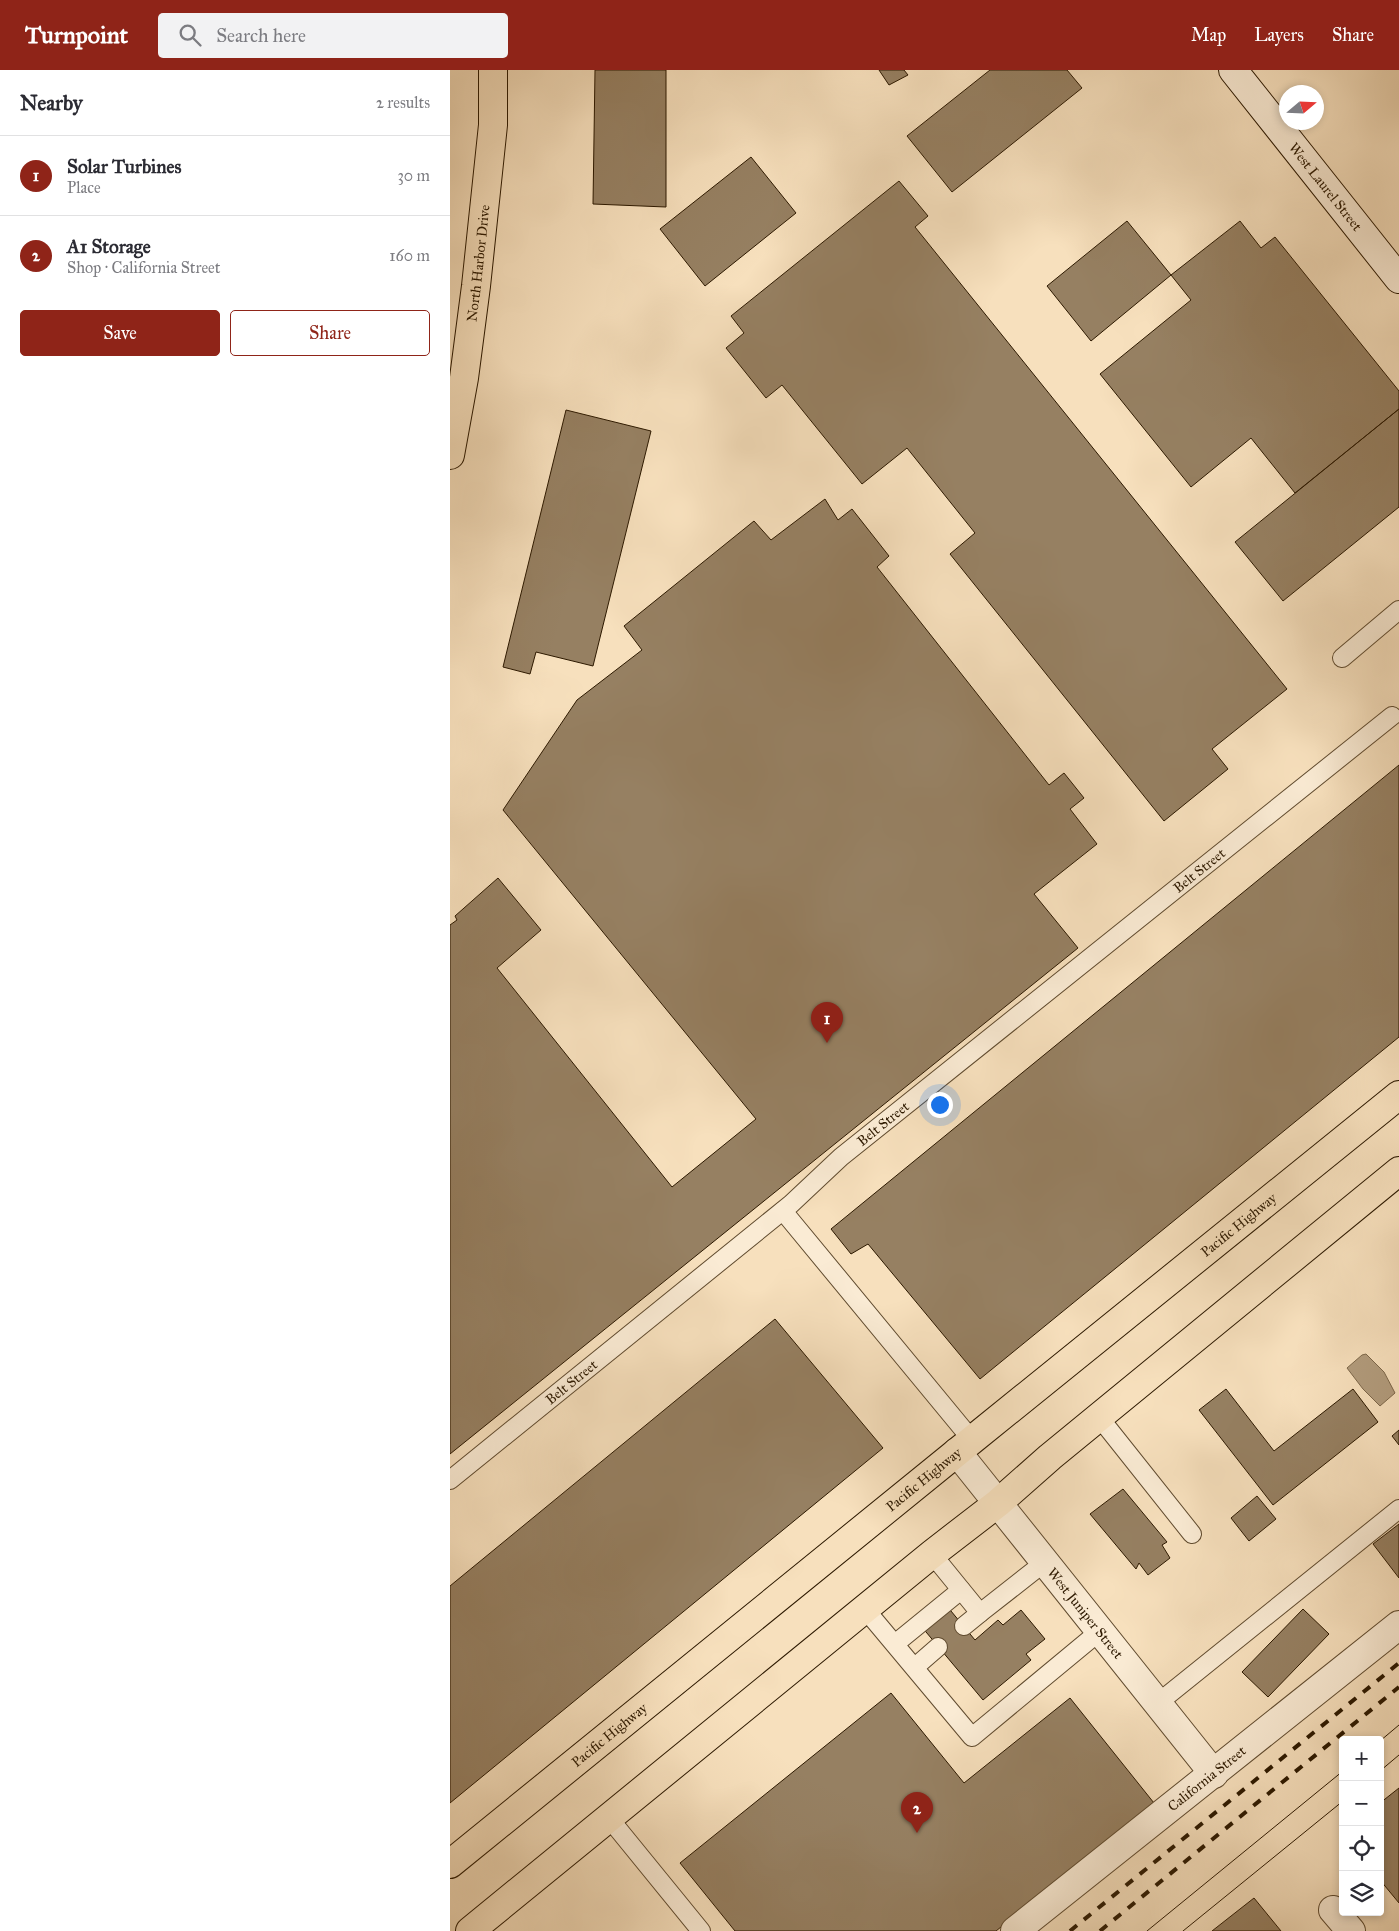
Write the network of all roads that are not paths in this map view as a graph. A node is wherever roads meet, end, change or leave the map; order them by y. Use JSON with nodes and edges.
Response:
{"nodes":[{"id":1,"x":493,"y":70,"type":"edge"},
{"id":2,"x":1233,"y":70,"type":"edge"},
{"id":3,"x":1399,"y":279,"type":"edge"},
{"id":4,"x":450,"y":454,"type":"edge"},
{"id":5,"x":1399,"y":610,"type":"edge"},
{"id":6,"x":1342,"y":658,"type":"dead end"},
{"id":7,"x":1392,"y":716,"type":"dead end"},
{"id":8,"x":1399,"y":1095,"type":"edge"},
{"id":9,"x":1399,"y":1172,"type":"edge"},
{"id":10,"x":783,"y":1211,"type":"junction"},
{"id":11,"x":1099,"y":1417,"type":"junction"},
{"id":12,"x":965,"y":1446,"type":"junction"},
{"id":13,"x":450,"y":1480,"type":"edge"},
{"id":14,"x":998,"y":1503,"type":"junction"},
{"id":15,"x":1399,"y":1509,"type":"edge"},
{"id":16,"x":1192,"y":1534,"type":"dead end"},
{"id":17,"x":932,"y":1554,"type":"junction"},
{"id":18,"x":1044,"y":1562,"type":"junction"},
{"id":19,"x":961,"y":1590,"type":"junction"},
{"id":20,"x":865,"y":1609,"type":"junction"},
{"id":21,"x":980,"y":1612,"type":"junction"},
{"id":22,"x":1399,"y":1625,"type":"edge"},
{"id":23,"x":964,"y":1626,"type":"dead end"},
{"id":24,"x":1100,"y":1631,"type":"junction"},
{"id":25,"x":896,"y":1644,"type":"junction"},
{"id":26,"x":938,"y":1647,"type":"dead end"},
{"id":27,"x":915,"y":1667,"type":"junction"},
{"id":28,"x":1158,"y":1703,"type":"junction"},
{"id":29,"x":1214,"y":1774,"type":"junction"},
{"id":30,"x":609,"y":1818,"type":"junction"},
{"id":31,"x":450,"y":1864,"type":"edge"},
{"id":32,"x":1333,"y":1910,"type":"dead end"},
{"id":33,"x":470,"y":1931,"type":"edge"},
{"id":34,"x":701,"y":1931,"type":"edge"},
{"id":35,"x":1015,"y":1931,"type":"edge"},
{"id":36,"x":1350,"y":1931,"type":"edge"}],
"edges":[{"from":1,"to":4,"type":"main road","name":"North Harbor Drive"},
{"from":2,"to":3,"type":"street","name":"West Laurel Street"},
{"from":5,"to":6,"type":"lane"},
{"from":7,"to":10,"type":"lane","name":"Belt Street"},
{"from":8,"to":12,"type":"main road","name":"Pacific Highway"},
{"from":9,"to":11,"type":"main road"},
{"from":10,"to":12,"type":"lane"},
{"from":10,"to":13,"type":"lane","name":"Belt Street"},
{"from":11,"to":14,"type":"main road"},
{"from":11,"to":16,"type":"lane"},
{"from":12,"to":14,"type":"street","name":"West Juniper Street"},
{"from":12,"to":31,"type":"main road","name":"Pacific Highway"},
{"from":14,"to":17,"type":"main road"},
{"from":14,"to":18,"type":"street","name":"West Juniper Street"},
{"from":15,"to":28,"type":"lane"},
{"from":17,"to":19,"type":"lane"},
{"from":17,"to":20,"type":"main road"},
{"from":18,"to":21,"type":"lane"},
{"from":18,"to":24,"type":"street","name":"West Juniper Street"},
{"from":19,"to":21,"type":"lane"},
{"from":19,"to":25,"type":"lane"},
{"from":20,"to":25,"type":"lane"},
{"from":20,"to":30,"type":"main road"},
{"from":21,"to":23,"type":"lane"},
{"from":22,"to":29,"type":"street","name":"California Street"},
{"from":24,"to":27,"type":"lane"},
{"from":24,"to":28,"type":"street","name":"West Juniper Street"},
{"from":25,"to":27,"type":"lane"},
{"from":26,"to":27,"type":"lane"},
{"from":28,"to":29,"type":"street","name":"West Juniper Street"},
{"from":29,"to":35,"type":"street","name":"California Street"},
{"from":30,"to":33,"type":"main road"},
{"from":30,"to":34,"type":"lane"},
{"from":32,"to":36,"type":"street"}]}
